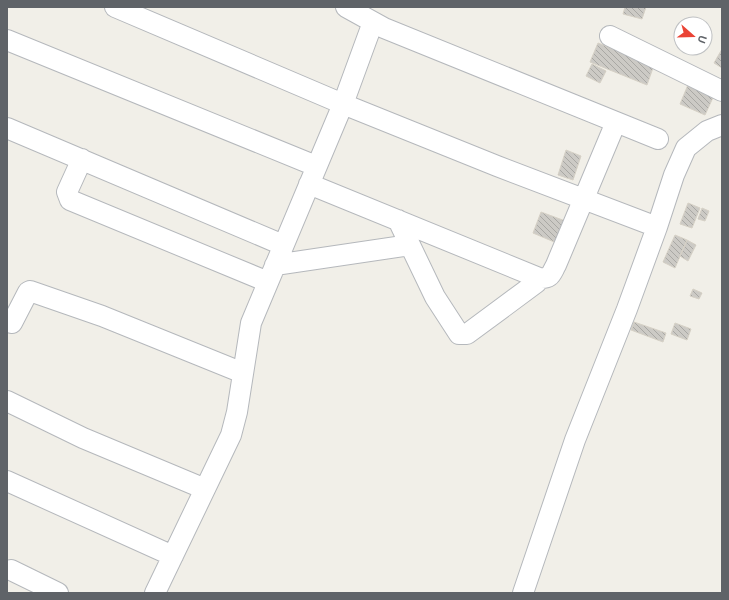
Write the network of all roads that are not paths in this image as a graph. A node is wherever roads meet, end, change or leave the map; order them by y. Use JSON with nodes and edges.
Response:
{"nodes":[{"id":1,"x":115,"y":7,"type":"edge"},
{"id":2,"x":346,"y":7,"type":"edge"},
{"id":3,"x":373,"y":22,"type":"junction"},
{"id":4,"x":610,"y":36,"type":"dead end"},
{"id":5,"x":7,"y":40,"type":"edge"},
{"id":6,"x":722,"y":91,"type":"edge"},
{"id":7,"x":343,"y":104,"type":"junction"},
{"id":8,"x":616,"y":122,"type":"junction"},
{"id":9,"x":722,"y":125,"type":"edge"},
{"id":10,"x":7,"y":128,"type":"edge"},
{"id":11,"x":658,"y":139,"type":"dead end"},
{"id":12,"x":82,"y":159,"type":"junction"},
{"id":13,"x":312,"y":175,"type":"junction"},
{"id":14,"x":584,"y":199,"type":"junction"},
{"id":15,"x":398,"y":220,"type":"junction"},
{"id":16,"x":657,"y":227,"type":"junction"},
{"id":17,"x":283,"y":245,"type":"junction"},
{"id":18,"x":410,"y":246,"type":"junction"},
{"id":19,"x":271,"y":273,"type":"junction"},
{"id":20,"x":539,"y":278,"type":"junction"},
{"id":21,"x":7,"y":322,"type":"edge"},
{"id":22,"x":243,"y":373,"type":"junction"},
{"id":23,"x":7,"y":402,"type":"edge"},
{"id":24,"x":7,"y":481,"type":"edge"},
{"id":25,"x":205,"y":489,"type":"junction"},
{"id":26,"x":173,"y":556,"type":"junction"},
{"id":27,"x":11,"y":570,"type":"dead end"},
{"id":28,"x":58,"y":593,"type":"edge"},
{"id":29,"x":155,"y":593,"type":"edge"},
{"id":30,"x":523,"y":593,"type":"edge"}],
"edges":[{"from":1,"to":7,"type":"street"},
{"from":2,"to":3,"type":"street"},
{"from":3,"to":7,"type":"street"},
{"from":3,"to":8,"type":"street"},
{"from":4,"to":6,"type":"street"},
{"from":5,"to":13,"type":"street"},
{"from":7,"to":13,"type":"street"},
{"from":7,"to":14,"type":"street"},
{"from":8,"to":11,"type":"street"},
{"from":8,"to":14,"type":"street"},
{"from":9,"to":16,"type":"street"},
{"from":10,"to":12,"type":"street"},
{"from":12,"to":17,"type":"street"},
{"from":12,"to":19,"type":"street"},
{"from":13,"to":15,"type":"street"},
{"from":13,"to":17,"type":"street"},
{"from":14,"to":16,"type":"street"},
{"from":14,"to":20,"type":"street"},
{"from":15,"to":18,"type":"street"},
{"from":15,"to":20,"type":"street"},
{"from":16,"to":30,"type":"street"},
{"from":17,"to":19,"type":"street"},
{"from":18,"to":19,"type":"street"},
{"from":18,"to":20,"type":"street"},
{"from":19,"to":22,"type":"street"},
{"from":21,"to":22,"type":"street"},
{"from":22,"to":25,"type":"street"},
{"from":23,"to":25,"type":"street"},
{"from":24,"to":26,"type":"street"},
{"from":25,"to":26,"type":"street"},
{"from":26,"to":29,"type":"street"},
{"from":27,"to":28,"type":"street"}]}
